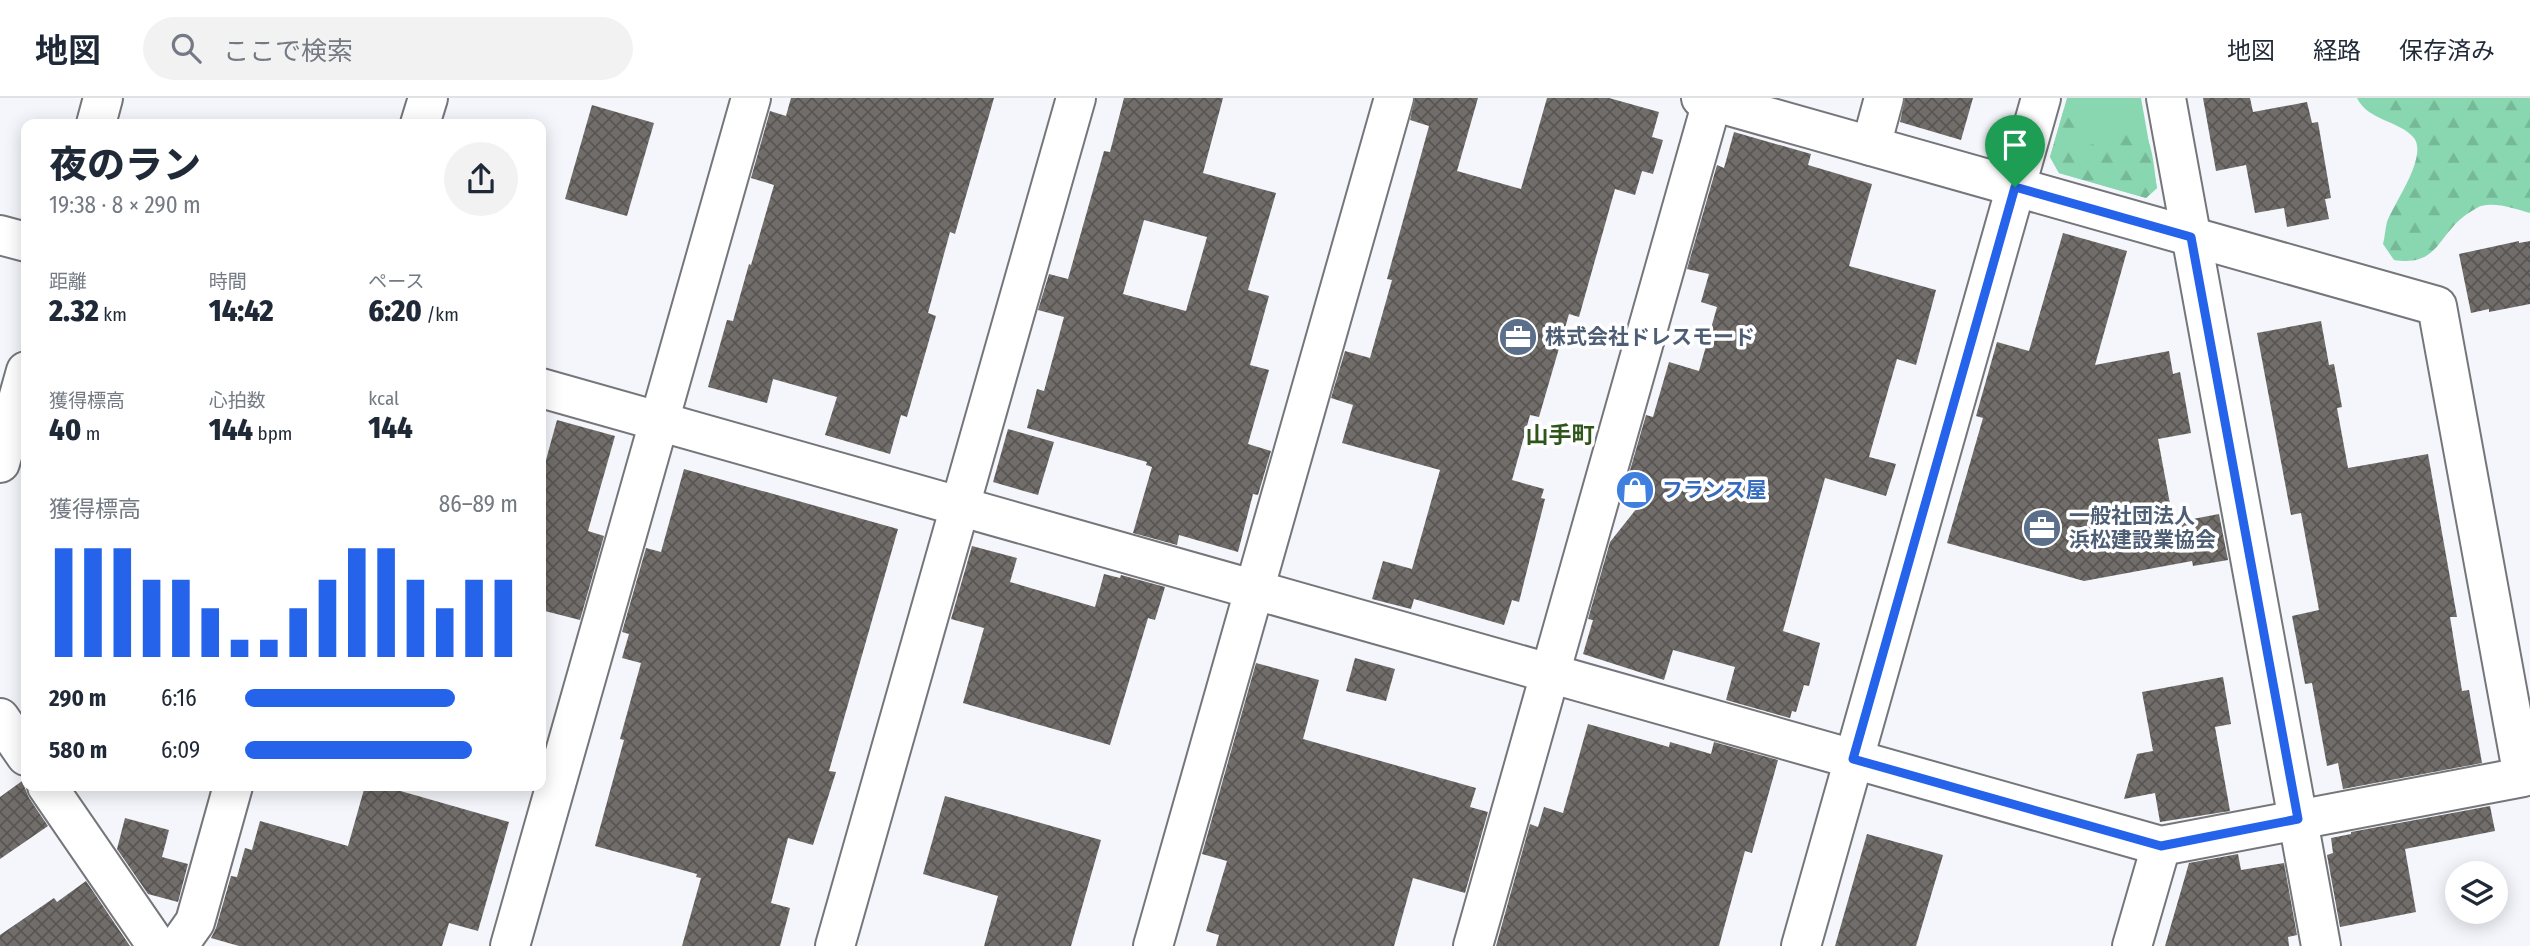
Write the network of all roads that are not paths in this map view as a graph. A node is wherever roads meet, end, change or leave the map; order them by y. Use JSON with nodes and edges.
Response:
{"nodes":[{"id":1,"x":103,"y":98,"type":"edge"},
{"id":2,"x":428,"y":98,"type":"edge"},
{"id":3,"x":751,"y":98,"type":"edge"},
{"id":4,"x":1076,"y":98,"type":"edge"},
{"id":5,"x":1394,"y":98,"type":"edge"},
{"id":6,"x":1884,"y":98,"type":"edge"},
{"id":7,"x":2041,"y":98,"type":"edge"},
{"id":8,"x":2166,"y":98,"type":"edge"},
{"id":9,"x":1709,"y":99,"type":"edge"},
{"id":10,"x":97,"y":119,"type":"edge"},
{"id":11,"x":422,"y":119,"type":"edge"},
{"id":12,"x":1871,"y":146,"type":"junction"},
{"id":13,"x":2015,"y":187,"type":"junction"},
{"id":14,"x":0,"y":235,"type":"edge"},
{"id":15,"x":2191,"y":237,"type":"junction"},
{"id":16,"x":21,"y":241,"type":"edge"},
{"id":17,"x":546,"y":388,"type":"edge"},
{"id":18,"x":21,"y":389,"type":"edge"},
{"id":19,"x":659,"y":421,"type":"junction"},
{"id":20,"x":0,"y":463,"type":"edge"},
{"id":21,"x":960,"y":506,"type":"junction"},
{"id":22,"x":1255,"y":589,"type":"junction"},
{"id":23,"x":1550,"y":673,"type":"junction"},
{"id":24,"x":0,"y":718,"type":"edge"},
{"id":25,"x":21,"y":749,"type":"edge"},
{"id":26,"x":1853,"y":759,"type":"junction"},
{"id":27,"x":50,"y":791,"type":"edge"},
{"id":28,"x":232,"y":791,"type":"edge"},
{"id":29,"x":2298,"y":819,"type":"junction"},
{"id":30,"x":2161,"y":846,"type":"junction"},
{"id":31,"x":158,"y":946,"type":"edge"},
{"id":32,"x":178,"y":946,"type":"edge"},
{"id":33,"x":510,"y":946,"type":"edge"},
{"id":34,"x":835,"y":946,"type":"edge"},
{"id":35,"x":1153,"y":946,"type":"edge"},
{"id":36,"x":1473,"y":946,"type":"edge"},
{"id":37,"x":1801,"y":946,"type":"edge"},
{"id":38,"x":2132,"y":946,"type":"edge"},
{"id":39,"x":2321,"y":946,"type":"edge"}],
"edges":[{"from":1,"to":10,"type":"street"},
{"from":2,"to":11,"type":"street"},
{"from":3,"to":19,"type":"street"},
{"from":4,"to":21,"type":"street"},
{"from":5,"to":22,"type":"street"},
{"from":6,"to":12,"type":"street"},
{"from":7,"to":13,"type":"street"},
{"from":8,"to":15,"type":"street"},
{"from":9,"to":12,"type":"street"},
{"from":9,"to":23,"type":"street"},
{"from":12,"to":13,"type":"street"},
{"from":13,"to":15,"type":"street"},
{"from":13,"to":26,"type":"street"},
{"from":14,"to":16,"type":"street"},
{"from":15,"to":29,"type":"street"},
{"from":15,"to":29,"type":"street"},
{"from":17,"to":19,"type":"street"},
{"from":18,"to":20,"type":"street"},
{"from":19,"to":21,"type":"street"},
{"from":19,"to":33,"type":"street"},
{"from":21,"to":22,"type":"street"},
{"from":21,"to":34,"type":"street"},
{"from":22,"to":23,"type":"street"},
{"from":22,"to":35,"type":"street"},
{"from":23,"to":26,"type":"street"},
{"from":23,"to":36,"type":"street"},
{"from":24,"to":25,"type":"street"},
{"from":26,"to":30,"type":"street"},
{"from":26,"to":37,"type":"street"},
{"from":27,"to":31,"type":"street"},
{"from":28,"to":32,"type":"street"},
{"from":29,"to":30,"type":"street"},
{"from":29,"to":39,"type":"street"},
{"from":30,"to":38,"type":"street"}]}
